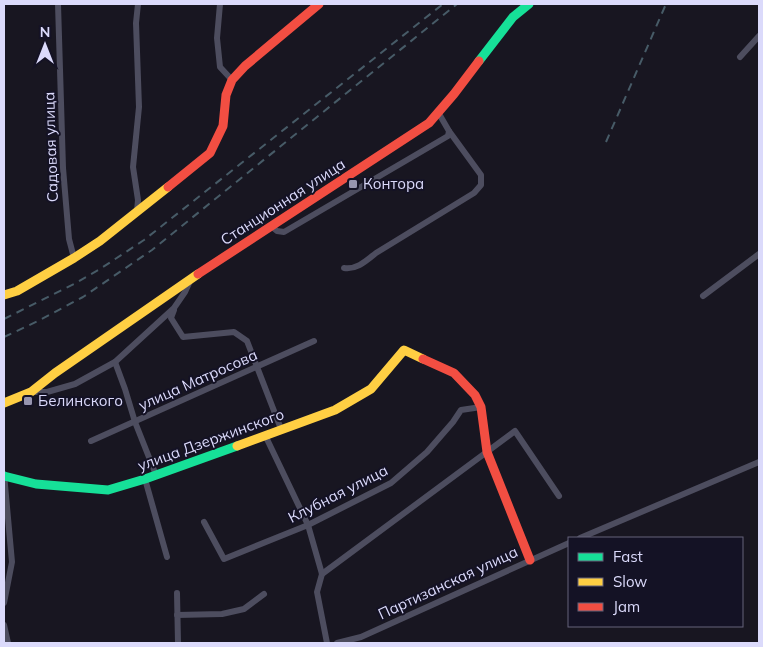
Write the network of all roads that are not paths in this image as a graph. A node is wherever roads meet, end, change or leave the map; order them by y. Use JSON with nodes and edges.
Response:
{"nodes":[{"id":1,"x":58,"y":4,"type":"edge"},
{"id":2,"x":138,"y":4,"type":"edge"},
{"id":3,"x":220,"y":4,"type":"edge"},
{"id":4,"x":319,"y":4,"type":"edge"},
{"id":5,"x":529,"y":4,"type":"edge"},
{"id":6,"x":759,"y":36,"type":"edge"},
{"id":7,"x":740,"y":57,"type":"dead end"},
{"id":8,"x":232,"y":80,"type":"junction"},
{"id":9,"x":438,"y":112,"type":"junction"},
{"id":10,"x":449,"y":131,"type":"junction"},
{"id":11,"x":137,"y":211,"type":"junction"},
{"id":12,"x":271,"y":226,"type":"junction"},
{"id":13,"x":759,"y":254,"type":"edge"},
{"id":14,"x":74,"y":258,"type":"junction"},
{"id":15,"x":344,"y":268,"type":"dead end"},
{"id":16,"x":190,"y":280,"type":"junction"},
{"id":17,"x":4,"y":294,"type":"edge"},
{"id":18,"x":703,"y":296,"type":"dead end"},
{"id":19,"x":174,"y":308,"type":"junction"},
{"id":20,"x":314,"y":341,"type":"dead end"},
{"id":21,"x":115,"y":362,"type":"junction"},
{"id":22,"x":256,"y":367,"type":"junction"},
{"id":23,"x":28,"y":394,"type":"junction"},
{"id":24,"x":4,"y":403,"type":"edge"},
{"id":25,"x":481,"y":407,"type":"junction"},
{"id":26,"x":135,"y":422,"type":"junction"},
{"id":27,"x":282,"y":429,"type":"junction"},
{"id":28,"x":265,"y":435,"type":"junction"},
{"id":29,"x":91,"y":441,"type":"dead end"},
{"id":30,"x":487,"y":452,"type":"junction"},
{"id":31,"x":759,"y":462,"type":"edge"},
{"id":32,"x":4,"y":475,"type":"edge"},
{"id":33,"x":156,"y":475,"type":"junction"},
{"id":34,"x":145,"y":479,"type":"junction"},
{"id":35,"x":559,"y":496,"type":"dead end"},
{"id":36,"x":204,"y":522,"type":"dead end"},
{"id":37,"x":308,"y":525,"type":"junction"},
{"id":38,"x":582,"y":537,"type":"edge"},
{"id":39,"x":568,"y":543,"type":"edge"},
{"id":40,"x":167,"y":557,"type":"dead end"},
{"id":41,"x":530,"y":560,"type":"junction"},
{"id":42,"x":322,"y":574,"type":"junction"},
{"id":43,"x":177,"y":593,"type":"dead end"},
{"id":44,"x":264,"y":594,"type":"dead end"},
{"id":45,"x":4,"y":603,"type":"edge"},
{"id":46,"x":177,"y":615,"type":"junction"},
{"id":47,"x":4,"y":625,"type":"edge"},
{"id":48,"x":362,"y":640,"type":"edge"},
{"id":49,"x":8,"y":643,"type":"edge"},
{"id":50,"x":178,"y":643,"type":"edge"},
{"id":51,"x":327,"y":643,"type":"edge"},
{"id":52,"x":337,"y":643,"type":"edge"}],
"edges":[{"from":1,"to":14,"type":"street","name":"Садовая улица"},
{"from":2,"to":11,"type":"street"},
{"from":3,"to":8,"type":"street"},
{"from":4,"to":8,"type":"street"},
{"from":5,"to":9,"type":"street","name":"Станционная улица"},
{"from":6,"to":7,"type":"street"},
{"from":8,"to":11,"type":"street"},
{"from":9,"to":10,"type":"street"},
{"from":9,"to":12,"type":"street","name":"Станционная улица"},
{"from":10,"to":12,"type":"street"},
{"from":10,"to":15,"type":"street"},
{"from":11,"to":14,"type":"street"},
{"from":12,"to":16,"type":"street","name":"Станционная улица"},
{"from":13,"to":18,"type":"street"},
{"from":14,"to":17,"type":"street"},
{"from":16,"to":19,"type":"street"},
{"from":16,"to":23,"type":"street","name":"Станционная улица"},
{"from":19,"to":21,"type":"street"},
{"from":19,"to":22,"type":"street"},
{"from":20,"to":22,"type":"street","name":"улица Матросова"},
{"from":21,"to":23,"type":"street"},
{"from":21,"to":26,"type":"street"},
{"from":22,"to":26,"type":"street","name":"улица Матросова"},
{"from":22,"to":27,"type":"street"},
{"from":23,"to":24,"type":"street","name":"Станционная улица"},
{"from":25,"to":27,"type":"street","name":"улица Дзержинского"},
{"from":25,"to":30,"type":"street"},
{"from":25,"to":37,"type":"street","name":"Клубная улица"},
{"from":26,"to":29,"type":"street","name":"улица Матросова"},
{"from":26,"to":33,"type":"street"},
{"from":27,"to":28,"type":"street","name":"улица Дзержинского"},
{"from":28,"to":33,"type":"street","name":"улица Дзержинского"},
{"from":28,"to":37,"type":"street"},
{"from":30,"to":35,"type":"street"},
{"from":30,"to":41,"type":"street"},
{"from":30,"to":42,"type":"street"},
{"from":31,"to":38,"type":"street"},
{"from":32,"to":34,"type":"street","name":"улица Дзержинского"},
{"from":32,"to":45,"type":"street"},
{"from":33,"to":34,"type":"street","name":"улица Дзержинского"},
{"from":34,"to":40,"type":"street"},
{"from":36,"to":37,"type":"street","name":"Клубная улица"},
{"from":37,"to":42,"type":"street"},
{"from":39,"to":41,"type":"street","name":"Партизанская улица"},
{"from":41,"to":48,"type":"street","name":"Партизанская улица"},
{"from":42,"to":51,"type":"street"},
{"from":43,"to":46,"type":"street"},
{"from":44,"to":46,"type":"street"},
{"from":46,"to":50,"type":"street"},
{"from":47,"to":49,"type":"street"},
{"from":48,"to":52,"type":"street","name":"Партизанская улица"}]}
